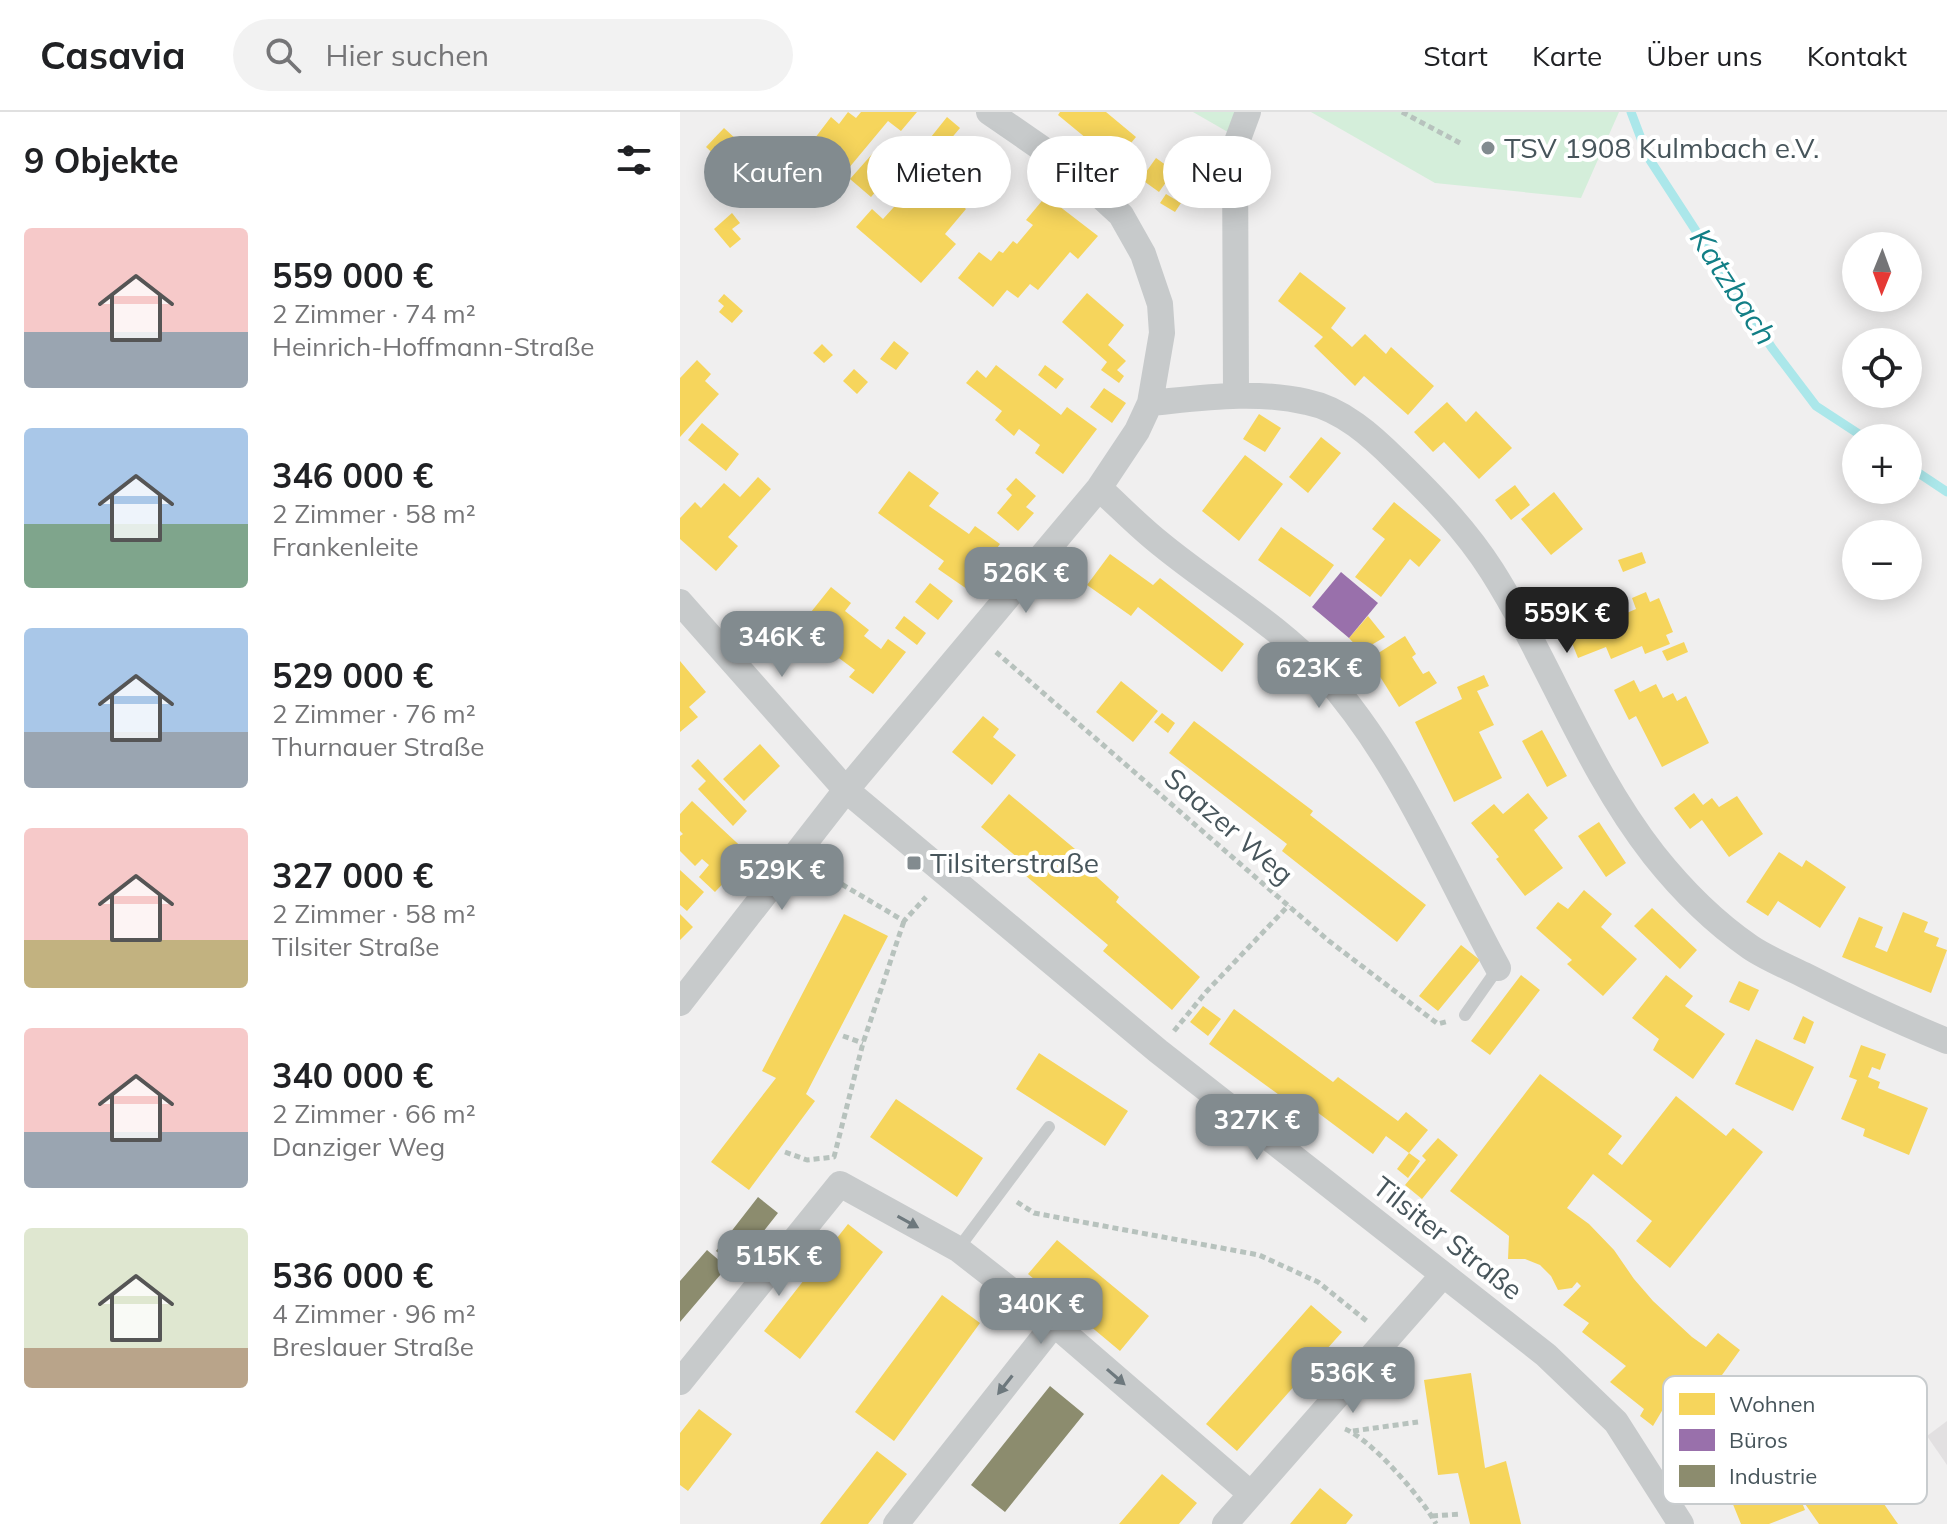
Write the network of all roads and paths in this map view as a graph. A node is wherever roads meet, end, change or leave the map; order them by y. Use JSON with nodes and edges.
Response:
{"nodes":[{"id":1,"x":989,"y":112,"type":"edge"},
{"id":2,"x":1248,"y":112,"type":"edge"},
{"id":3,"x":1402,"y":112,"type":"edge"},
{"id":4,"x":1460,"y":143,"type":"dead end"},
{"id":5,"x":1236,"y":394,"type":"junction"},
{"id":6,"x":1150,"y":403,"type":"junction"},
{"id":7,"x":1099,"y":488,"type":"junction"},
{"id":8,"x":680,"y":602,"type":"edge"},
{"id":9,"x":977,"y":634,"type":"junction"},
{"id":10,"x":846,"y":790,"type":"junction"},
{"id":11,"x":793,"y":856,"type":"junction"},
{"id":12,"x":926,"y":897,"type":"dead end"},
{"id":13,"x":1289,"y":905,"type":"junction"},
{"id":14,"x":904,"y":921,"type":"junction"},
{"id":15,"x":1498,"y":968,"type":"joint"},
{"id":16,"x":680,"y":1003,"type":"edge"},
{"id":17,"x":1465,"y":1015,"type":"joint"},
{"id":18,"x":843,"y":1036,"type":"dead end"},
{"id":19,"x":1947,"y":1041,"type":"edge"},
{"id":20,"x":863,"y":1043,"type":"junction"},
{"id":21,"x":1158,"y":1051,"type":"junction"},
{"id":22,"x":1049,"y":1127,"type":"dead end"},
{"id":23,"x":785,"y":1152,"type":"dead end"},
{"id":24,"x":1001,"y":1192,"type":"junction"},
{"id":25,"x":958,"y":1249,"type":"junction"},
{"id":26,"x":1443,"y":1275,"type":"junction"},
{"id":27,"x":1054,"y":1324,"type":"junction"},
{"id":28,"x":1387,"y":1338,"type":"junction"},
{"id":29,"x":680,"y":1382,"type":"edge"},
{"id":30,"x":1318,"y":1418,"type":"junction"},
{"id":31,"x":1418,"y":1422,"type":"dead end"},
{"id":32,"x":1352,"y":1431,"type":"junction"},
{"id":33,"x":1251,"y":1494,"type":"junction"},
{"id":34,"x":1663,"y":1496,"type":"edge"},
{"id":35,"x":1668,"y":1504,"type":"edge"},
{"id":36,"x":1461,"y":1514,"type":"dead end"},
{"id":37,"x":1432,"y":1516,"type":"junction"},
{"id":38,"x":896,"y":1524,"type":"edge"},
{"id":39,"x":1225,"y":1524,"type":"edge"},
{"id":40,"x":1436,"y":1524,"type":"edge"},
{"id":41,"x":1681,"y":1524,"type":"edge"}],
"edges":[{"from":1,"to":6,"type":"street"},
{"from":2,"to":5,"type":"street"},
{"from":3,"to":4,"type":"path"},
{"from":5,"to":6,"type":"street"},
{"from":5,"to":19,"type":"street"},
{"from":6,"to":7,"type":"street"},
{"from":7,"to":9,"type":"street"},
{"from":7,"to":15,"type":"street"},
{"from":8,"to":10,"type":"street","name":"Tilsiter Straße"},
{"from":9,"to":10,"type":"street"},
{"from":9,"to":13,"type":"path","name":"Saazer Weg"},
{"from":10,"to":11,"type":"street"},
{"from":10,"to":21,"type":"street","name":"Tilsiter Straße"},
{"from":11,"to":14,"type":"path"},
{"from":11,"to":16,"type":"street"},
{"from":12,"to":14,"type":"path"},
{"from":13,"to":17,"type":"path","name":"Saazer Weg"},
{"from":13,"to":21,"type":"path"},
{"from":14,"to":20,"type":"path"},
{"from":15,"to":17,"type":"lane"},
{"from":18,"to":20,"type":"path"},
{"from":20,"to":23,"type":"path"},
{"from":21,"to":26,"type":"street","name":"Tilsiter Straße"},
{"from":22,"to":24,"type":"lane"},
{"from":24,"to":25,"type":"lane"},
{"from":24,"to":28,"type":"path"},
{"from":25,"to":27,"type":"street"},
{"from":29,"to":25,"type":"street","one_way":true},
{"from":26,"to":28,"type":"street"},
{"from":26,"to":34,"type":"street","name":"Tilsiter Straße"},
{"from":27,"to":33,"type":"street","one_way":true},
{"from":27,"to":38,"type":"street","one_way":true},
{"from":28,"to":30,"type":"street"},
{"from":30,"to":32,"type":"path"},
{"from":30,"to":33,"type":"street"},
{"from":31,"to":32,"type":"path"},
{"from":32,"to":37,"type":"path"},
{"from":33,"to":39,"type":"street"},
{"from":35,"to":41,"type":"street","name":"Tilsiter Straße"},
{"from":36,"to":37,"type":"path"},
{"from":37,"to":40,"type":"path"}]}
